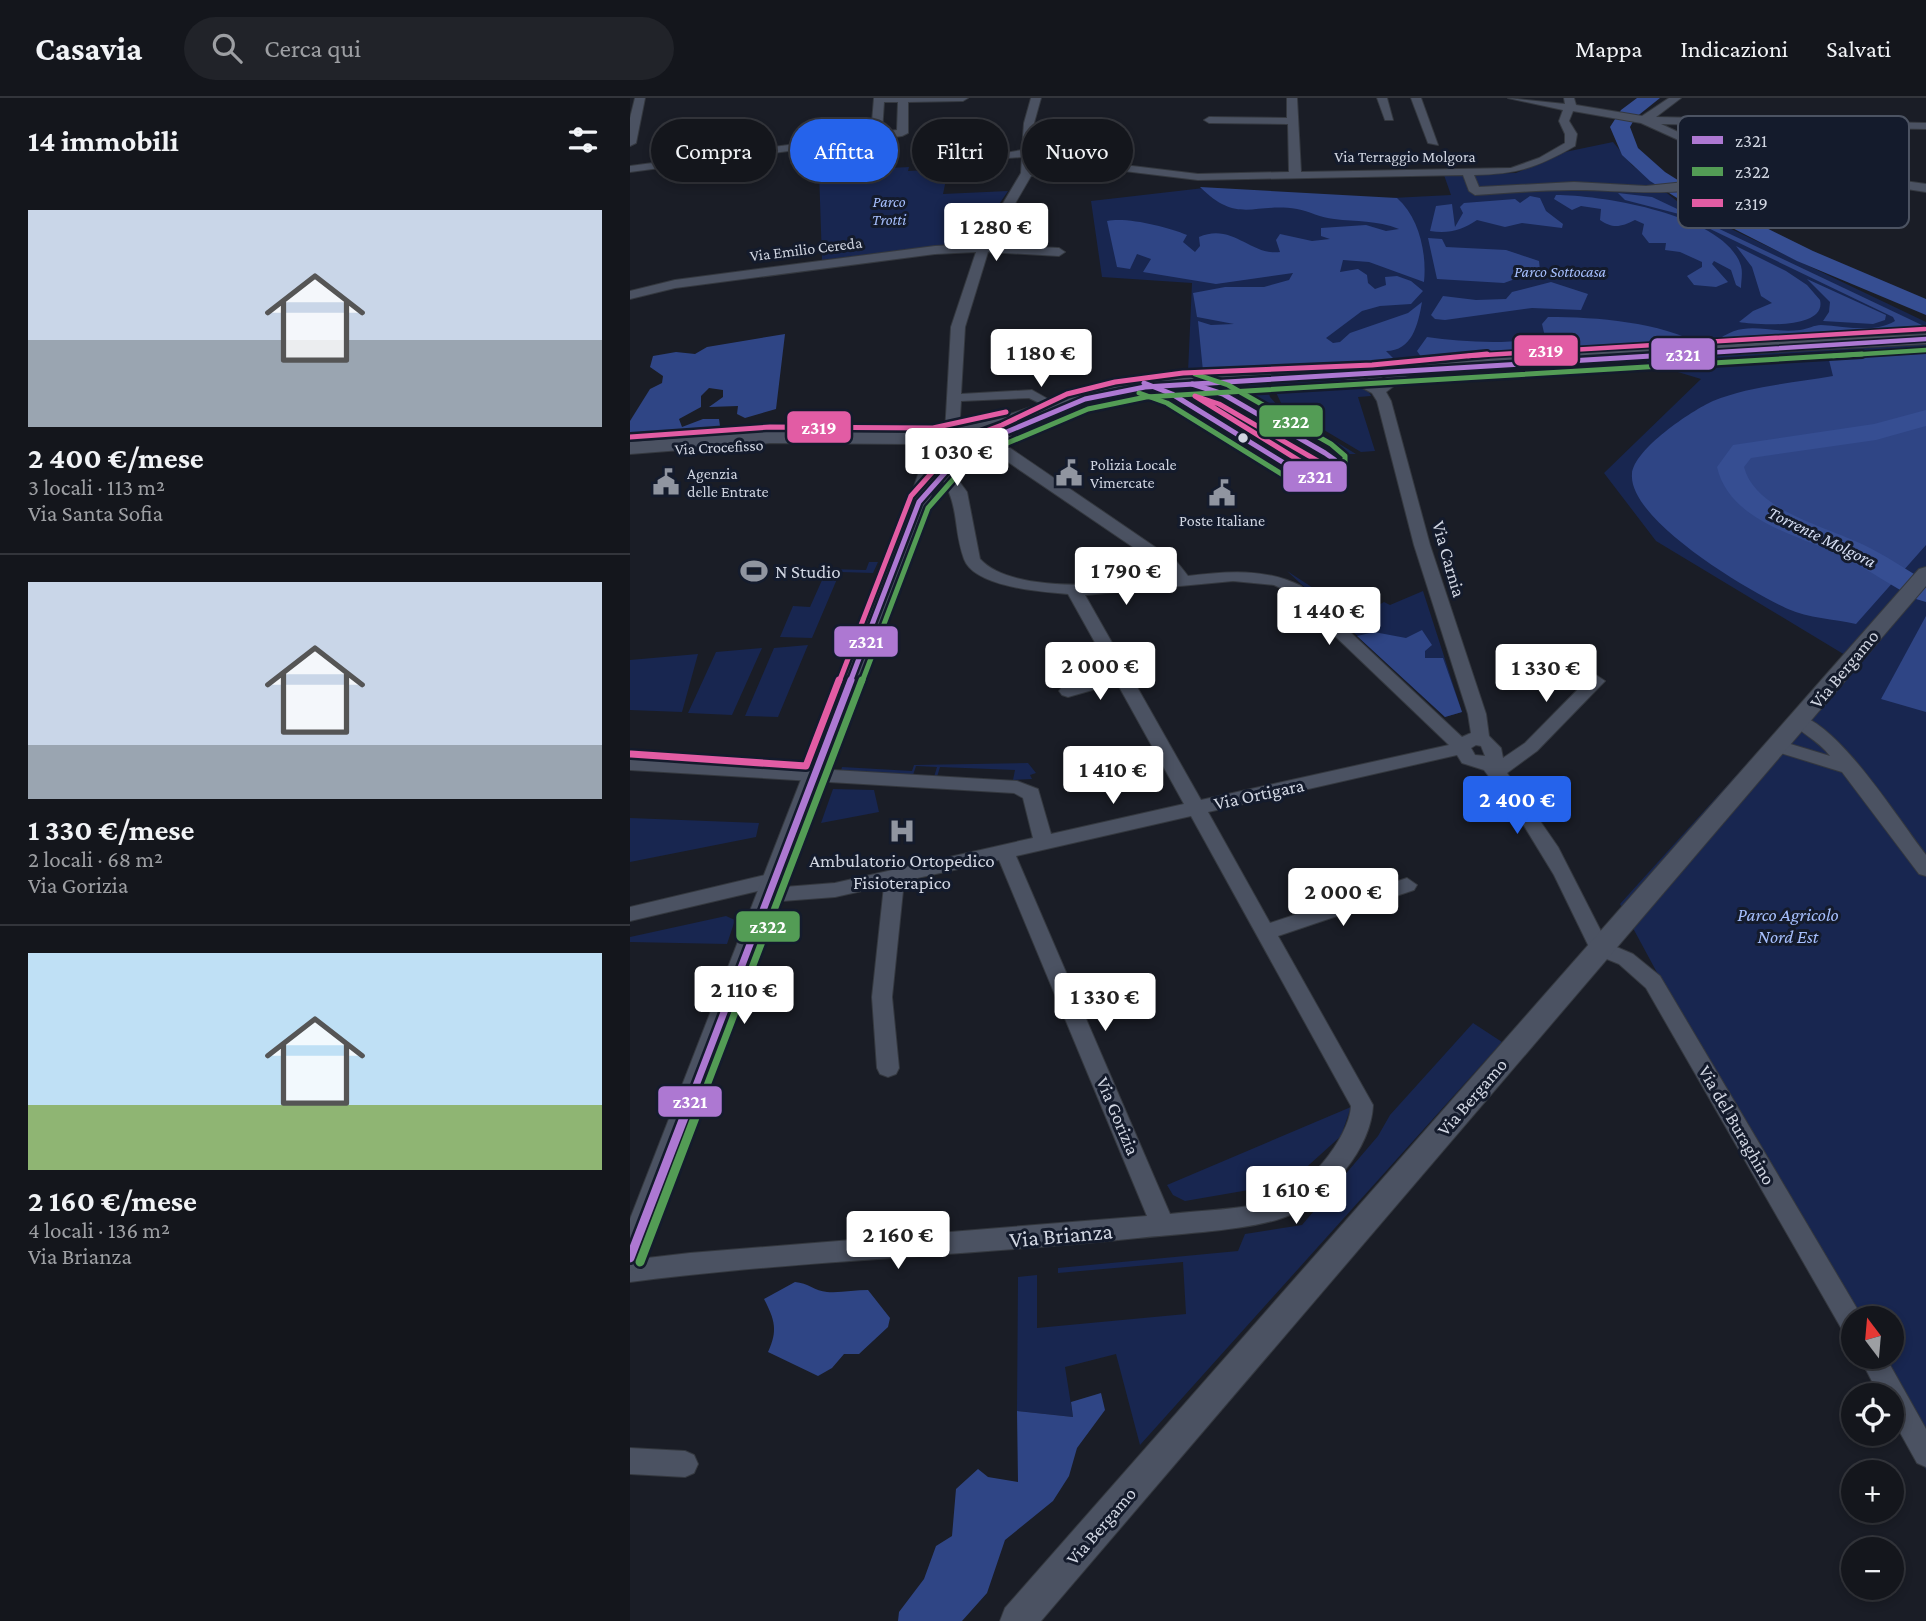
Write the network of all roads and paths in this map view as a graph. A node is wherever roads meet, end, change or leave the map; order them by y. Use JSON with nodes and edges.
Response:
{"nodes":[{"id":1,"x":640,"y":98,"type":"edge"},
{"id":2,"x":963,"y":98,"type":"edge"},
{"id":3,"x":1036,"y":98,"type":"edge"},
{"id":4,"x":1292,"y":98,"type":"edge"},
{"id":5,"x":1382,"y":98,"type":"edge"},
{"id":6,"x":1416,"y":98,"type":"edge"},
{"id":7,"x":1514,"y":98,"type":"edge"},
{"id":8,"x":1676,"y":98,"type":"edge"},
{"id":9,"x":879,"y":99,"type":"edge"},
{"id":10,"x":903,"y":99,"type":"edge"},
{"id":11,"x":1569,"y":103,"type":"edge"},
{"id":12,"x":1389,"y":118,"type":"dead end"},
{"id":13,"x":877,"y":119,"type":"edge"},
{"id":14,"x":1030,"y":119,"type":"edge"},
{"id":15,"x":1640,"y":119,"type":"junction"},
{"id":16,"x":1209,"y":120,"type":"dead end"},
{"id":17,"x":1678,"y":120,"type":"edge"},
{"id":18,"x":1294,"y":121,"type":"junction"},
{"id":19,"x":898,"y":133,"type":"edge"},
{"id":20,"x":1678,"y":137,"type":"edge"},
{"id":21,"x":630,"y":143,"type":"edge"},
{"id":22,"x":1434,"y":143,"type":"dead end"},
{"id":23,"x":790,"y":147,"type":"edge"},
{"id":24,"x":630,"y":169,"type":"edge"},
{"id":25,"x":1133,"y":169,"type":"edge"},
{"id":26,"x":1467,"y":172,"type":"junction"},
{"id":27,"x":1294,"y":173,"type":"junction"},
{"id":28,"x":1022,"y":182,"type":"edge"},
{"id":29,"x":1678,"y":187,"type":"edge"},
{"id":30,"x":983,"y":248,"type":"junction"},
{"id":31,"x":1059,"y":252,"type":"dead end"},
{"id":32,"x":675,"y":284,"type":"junction"},
{"id":33,"x":630,"y":288,"type":"edge"},
{"id":34,"x":630,"y":295,"type":"edge"},
{"id":35,"x":1926,"y":339,"type":"edge"},
{"id":36,"x":1485,"y":364,"type":"junction"},
{"id":37,"x":1379,"y":379,"type":"junction"},
{"id":38,"x":964,"y":398,"type":"dead end"},
{"id":39,"x":1048,"y":403,"type":"dead end"},
{"id":40,"x":944,"y":438,"type":"junction"},
{"id":41,"x":988,"y":442,"type":"junction"},
{"id":42,"x":630,"y":447,"type":"edge"},
{"id":43,"x":967,"y":449,"type":"junction"},
{"id":44,"x":630,"y":455,"type":"edge"},
{"id":45,"x":945,"y":472,"type":"junction"},
{"id":46,"x":919,"y":502,"type":"junction"},
{"id":47,"x":1926,"y":573,"type":"edge"},
{"id":48,"x":1183,"y":583,"type":"junction"},
{"id":49,"x":1072,"y":587,"type":"junction"},
{"id":50,"x":1122,"y":676,"type":"junction"},
{"id":51,"x":1596,"y":681,"type":"dead end"},
{"id":52,"x":1068,"y":691,"type":"dead end"},
{"id":53,"x":1799,"y":722,"type":"junction"},
{"id":54,"x":1777,"y":746,"type":"junction"},
{"id":55,"x":1461,"y":747,"type":"junction"},
{"id":56,"x":1524,"y":752,"type":"junction"},
{"id":57,"x":1489,"y":754,"type":"junction"},
{"id":58,"x":630,"y":764,"type":"edge"},
{"id":59,"x":1847,"y":767,"type":"junction"},
{"id":60,"x":813,"y":777,"type":"junction"},
{"id":61,"x":1196,"y":807,"type":"junction"},
{"id":62,"x":1044,"y":843,"type":"junction"},
{"id":63,"x":1005,"y":852,"type":"junction"},
{"id":64,"x":1926,"y":869,"type":"edge"},
{"id":65,"x":895,"y":876,"type":"junction"},
{"id":66,"x":1407,"y":885,"type":"dead end"},
{"id":67,"x":771,"y":888,"type":"junction"},
{"id":68,"x":630,"y":914,"type":"edge"},
{"id":69,"x":1266,"y":932,"type":"junction"},
{"id":70,"x":1599,"y":948,"type":"junction"},
{"id":71,"x":888,"y":1068,"type":"dead end"},
{"id":72,"x":1161,"y":1226,"type":"junction"},
{"id":73,"x":630,"y":1258,"type":"edge"},
{"id":74,"x":630,"y":1271,"type":"edge"},
{"id":75,"x":1842,"y":1306,"type":"edge"},
{"id":76,"x":1878,"y":1369,"type":"edge"},
{"id":77,"x":1926,"y":1454,"type":"edge"},
{"id":78,"x":630,"y":1461,"type":"edge"},
{"id":79,"x":685,"y":1464,"type":"dead end"},
{"id":80,"x":1018,"y":1621,"type":"edge"}],
"edges":[{"from":1,"to":21,"type":"street"},
{"from":2,"to":10,"type":"street"},
{"from":3,"to":14,"type":"street"},
{"from":4,"to":18,"type":"street"},
{"from":5,"to":12,"type":"street"},
{"from":6,"to":22,"type":"street"},
{"from":7,"to":11,"type":"street"},
{"from":8,"to":15,"type":"street"},
{"from":9,"to":10,"type":"street"},
{"from":9,"to":13,"type":"street"},
{"from":10,"to":19,"type":"street"},
{"from":11,"to":15,"type":"street"},
{"from":11,"to":26,"type":"street","name":"Via Terraggio Molgora"},
{"from":15,"to":17,"type":"street"},
{"from":15,"to":20,"type":"street"},
{"from":16,"to":18,"type":"street"},
{"from":18,"to":27,"type":"street"},
{"from":23,"to":24,"type":"street"},
{"from":25,"to":27,"type":"street","name":"Via Terraggio Molgora"},
{"from":26,"to":27,"type":"street","name":"Via Terraggio Molgora"},
{"from":26,"to":29,"type":"street"},
{"from":28,"to":30,"type":"street"},
{"from":30,"to":31,"type":"street","name":"Via Emilio Cereda"},
{"from":30,"to":32,"type":"street","name":"Via Emilio Cereda"},
{"from":30,"to":40,"type":"street"},
{"from":32,"to":33,"type":"street","name":"Via Emilio Cereda"},
{"from":32,"to":34,"type":"street","name":"Via Emilio Cereda"},
{"from":35,"to":36,"type":"street"},
{"from":36,"to":37,"type":"street"},
{"from":36,"to":37,"type":"street"},
{"from":37,"to":40,"type":"street"},
{"from":37,"to":41,"type":"street"},
{"from":37,"to":57,"type":"street","name":"Via Carnia"},
{"from":38,"to":39,"type":"street"},
{"from":40,"to":42,"type":"street","name":"Via Crocefisso"},
{"from":40,"to":43,"type":"street"},
{"from":40,"to":43,"type":"street"},
{"from":40,"to":44,"type":"street","name":"Via Crocefisso"},
{"from":40,"to":46,"type":"street"},
{"from":41,"to":43,"type":"street"},
{"from":41,"to":48,"type":"street"},
{"from":43,"to":45,"type":"street"},
{"from":45,"to":46,"type":"street"},
{"from":45,"to":49,"type":"street"},
{"from":46,"to":60,"type":"street"},
{"from":47,"to":53,"type":"street","name":"Via Bergamo"},
{"from":48,"to":49,"type":"street"},
{"from":48,"to":55,"type":"street"},
{"from":49,"to":50,"type":"street"},
{"from":50,"to":52,"type":"street"},
{"from":50,"to":61,"type":"street"},
{"from":51,"to":56,"type":"street","name":"Via Ortigara"},
{"from":53,"to":54,"type":"street","name":"Via Bergamo"},
{"from":53,"to":59,"type":"street"},
{"from":54,"to":59,"type":"street"},
{"from":54,"to":70,"type":"street","name":"Via Bergamo"},
{"from":55,"to":57,"type":"street","name":"Via Ortigara"},
{"from":55,"to":57,"type":"street"},
{"from":55,"to":61,"type":"street","name":"Via Ortigara"},
{"from":56,"to":57,"type":"street","name":"Via Ortigara"},
{"from":56,"to":57,"type":"street"},
{"from":57,"to":70,"type":"street"},
{"from":58,"to":60,"type":"street"},
{"from":59,"to":64,"type":"street"},
{"from":60,"to":62,"type":"street"},
{"from":60,"to":67,"type":"street"},
{"from":61,"to":62,"type":"street","name":"Via Ortigara"},
{"from":61,"to":69,"type":"street"},
{"from":62,"to":63,"type":"street","name":"Via Ortigara"},
{"from":63,"to":65,"type":"street","name":"Via Ortigara"},
{"from":63,"to":72,"type":"street","name":"Via Gorizia"},
{"from":65,"to":67,"type":"street","name":"Via Ortigara"},
{"from":65,"to":71,"type":"street"},
{"from":66,"to":69,"type":"street"},
{"from":67,"to":68,"type":"street","name":"Via Ortigara"},
{"from":67,"to":73,"type":"street"},
{"from":69,"to":72,"type":"street","name":"Via Brianza"},
{"from":70,"to":75,"type":"street","name":"Via del Buraghino"},
{"from":70,"to":80,"type":"street","name":"Via Bergamo"},
{"from":72,"to":74,"type":"street","name":"Via Brianza"},
{"from":76,"to":77,"type":"street"},
{"from":78,"to":79,"type":"street"}]}
